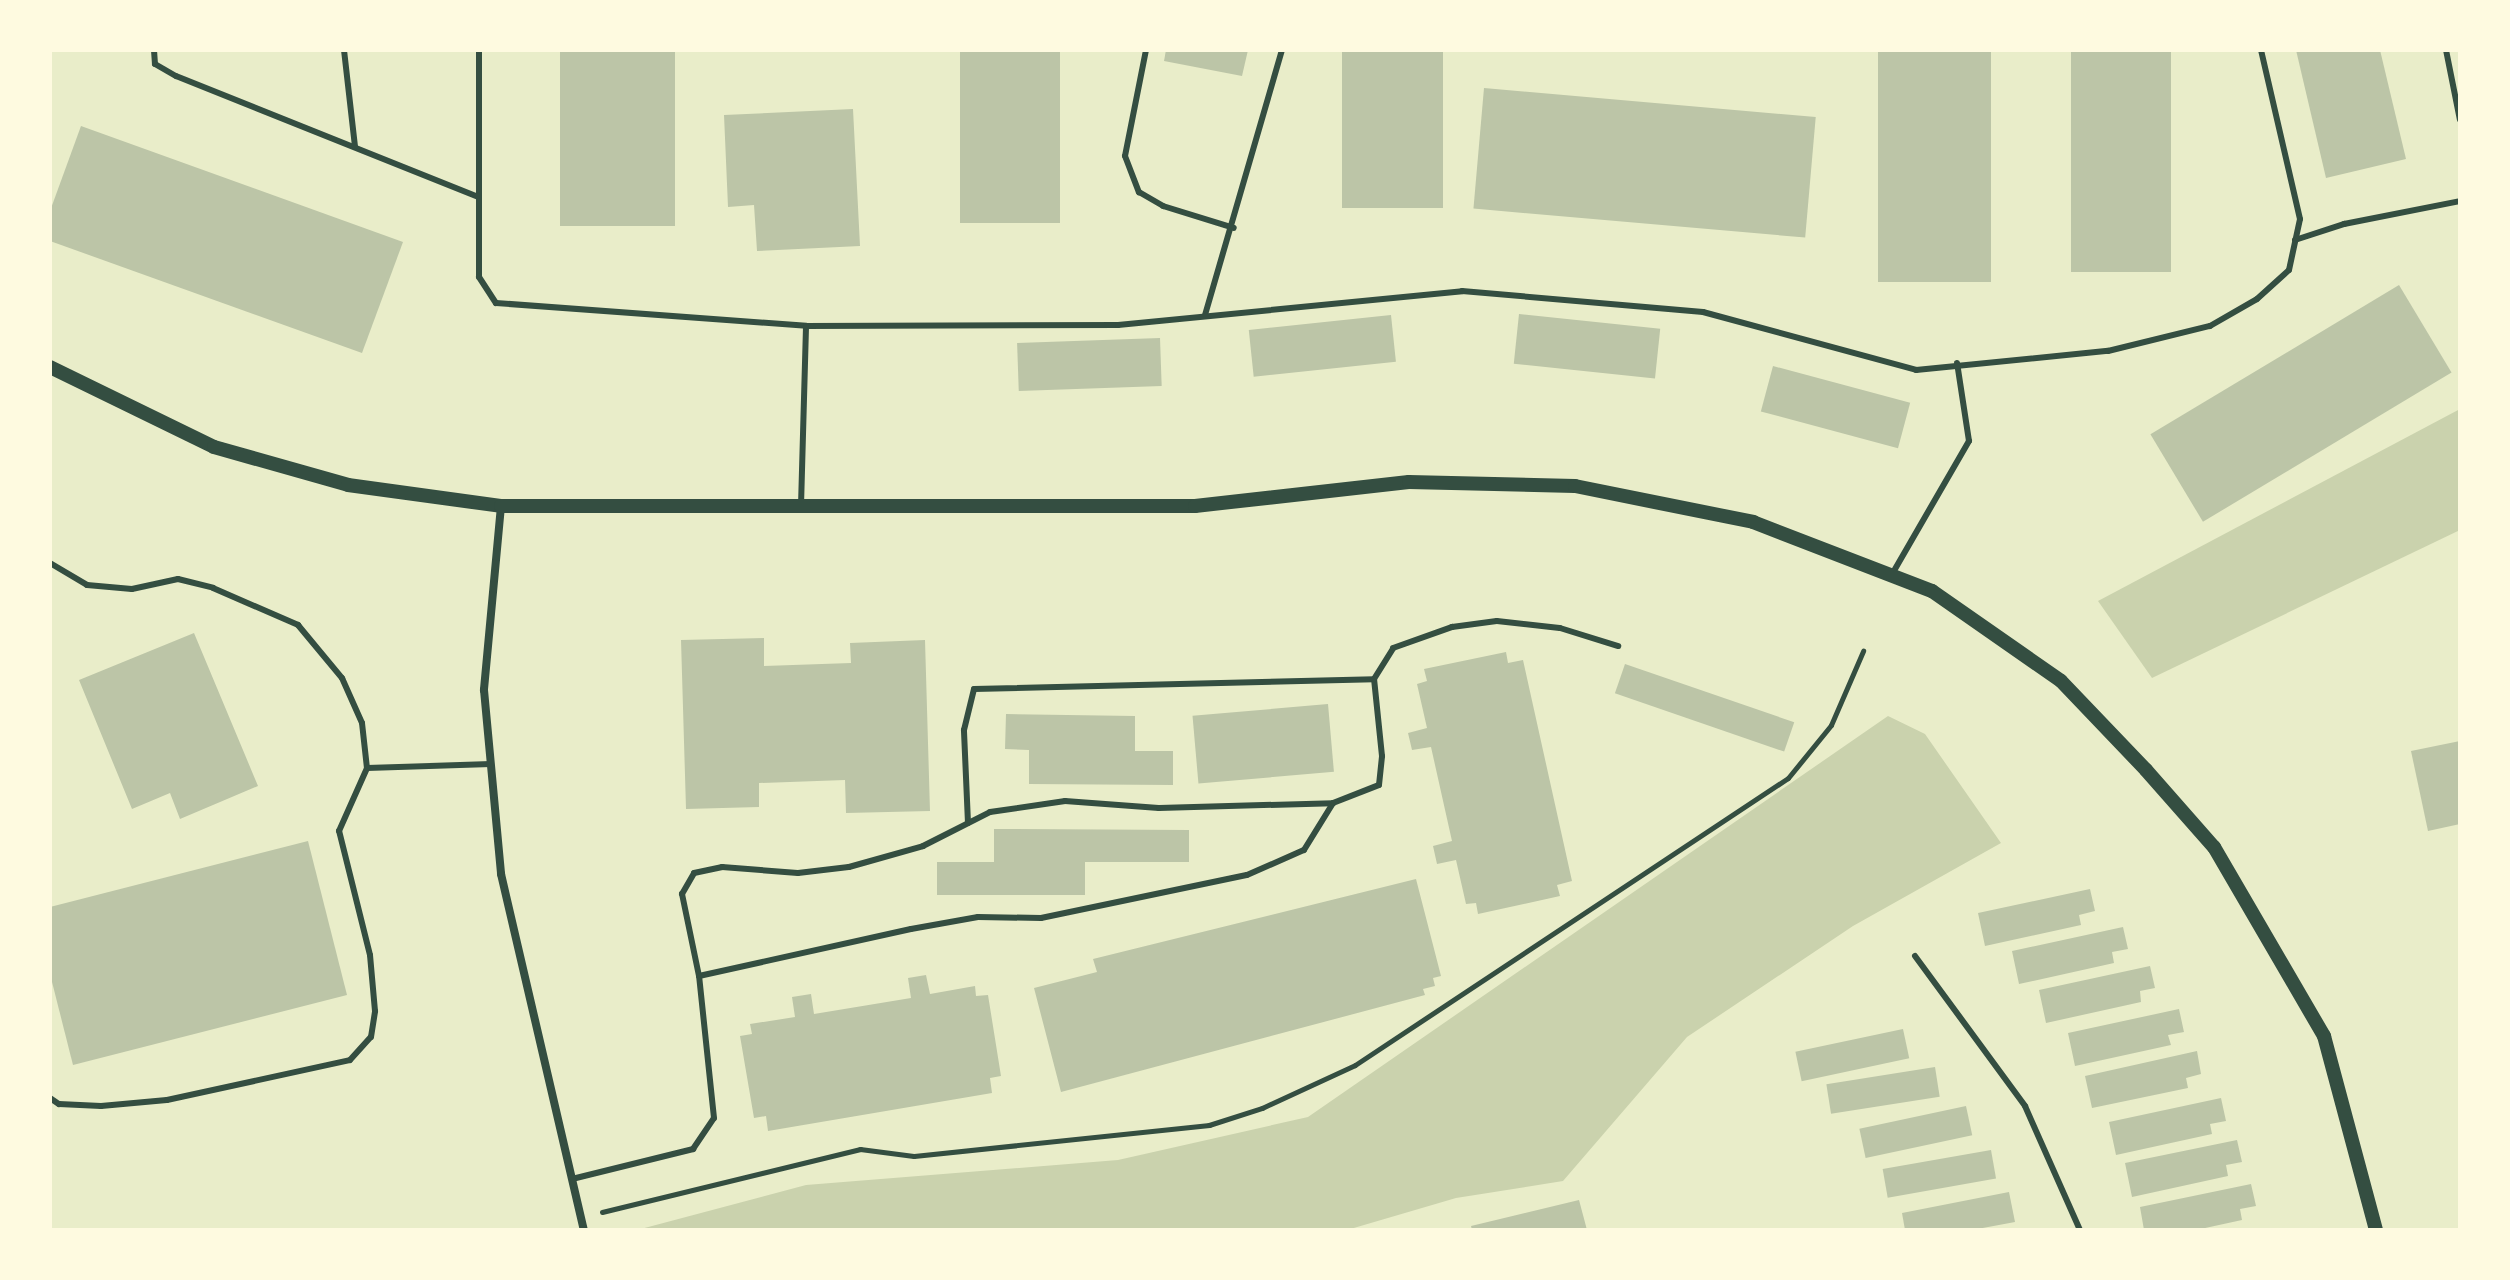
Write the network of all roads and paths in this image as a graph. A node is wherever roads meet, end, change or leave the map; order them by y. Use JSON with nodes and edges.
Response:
{"nodes":[{"id":1,"x":154,"y":50,"type":"edge"},
{"id":2,"x":344,"y":50,"type":"edge"},
{"id":3,"x":479,"y":50,"type":"edge"},
{"id":4,"x":1146,"y":50,"type":"edge"},
{"id":5,"x":1282,"y":50,"type":"edge"},
{"id":6,"x":2261,"y":50,"type":"edge"},
{"id":7,"x":2446,"y":50,"type":"edge"},
{"id":8,"x":2460,"y":120,"type":"edge"},
{"id":9,"x":355,"y":146,"type":"junction"},
{"id":10,"x":478,"y":197,"type":"junction"},
{"id":11,"x":2460,"y":201,"type":"edge"},
{"id":12,"x":1234,"y":228,"type":"junction"},
{"id":13,"x":2295,"y":240,"type":"junction"},
{"id":14,"x":1205,"y":315,"type":"junction"},
{"id":15,"x":806,"y":326,"type":"junction"},
{"id":16,"x":1957,"y":363,"type":"junction"},
{"id":17,"x":54,"y":369,"type":"edge"},
{"id":18,"x":501,"y":506,"type":"junction"},
{"id":19,"x":801,"y":510,"type":"junction"},
{"id":20,"x":50,"y":563,"type":"edge"},
{"id":21,"x":1891,"y":576,"type":"junction"},
{"id":22,"x":1618,"y":646,"type":"dead end"},
{"id":23,"x":1863,"y":651,"type":"dead end"},
{"id":24,"x":1374,"y":679,"type":"junction"},
{"id":25,"x":491,"y":764,"type":"junction"},
{"id":26,"x":367,"y":768,"type":"junction"},
{"id":27,"x":1333,"y":803,"type":"junction"},
{"id":28,"x":968,"y":823,"type":"junction"},
{"id":29,"x":1915,"y":956,"type":"dead end"},
{"id":30,"x":699,"y":976,"type":"junction"},
{"id":31,"x":50,"y":1098,"type":"edge"},
{"id":32,"x":572,"y":1179,"type":"junction"},
{"id":33,"x":581,"y":1219,"type":"junction"},
{"id":34,"x":584,"y":1230,"type":"edge"},
{"id":35,"x":2080,"y":1230,"type":"edge"},
{"id":36,"x":2376,"y":1230,"type":"edge"}],
"edges":[{"from":1,"to":9,"type":"lane"},
{"from":2,"to":9,"type":"lane"},
{"from":3,"to":10,"type":"lane"},
{"from":4,"to":12,"type":"lane"},
{"from":5,"to":12,"type":"lane"},
{"from":6,"to":13,"type":"lane"},
{"from":7,"to":8,"type":"lane"},
{"from":9,"to":10,"type":"lane"},
{"from":10,"to":15,"type":"lane"},
{"from":11,"to":13,"type":"lane"},
{"from":12,"to":14,"type":"lane"},
{"from":13,"to":16,"type":"lane"},
{"from":14,"to":15,"type":"lane"},
{"from":14,"to":16,"type":"lane"},
{"from":15,"to":19,"type":"lane"},
{"from":16,"to":21,"type":"lane"},
{"from":17,"to":18,"type":"street"},
{"from":18,"to":19,"type":"street"},
{"from":18,"to":25,"type":"street"},
{"from":19,"to":21,"type":"street"},
{"from":20,"to":26,"type":"lane"},
{"from":21,"to":36,"type":"street"},
{"from":22,"to":24,"type":"lane"},
{"from":23,"to":33,"type":"path"},
{"from":24,"to":27,"type":"lane"},
{"from":24,"to":28,"type":"lane"},
{"from":25,"to":26,"type":"lane"},
{"from":25,"to":32,"type":"street"},
{"from":26,"to":31,"type":"lane"},
{"from":27,"to":28,"type":"lane"},
{"from":27,"to":30,"type":"lane"},
{"from":28,"to":30,"type":"lane"},
{"from":29,"to":35,"type":"lane"},
{"from":30,"to":32,"type":"lane"},
{"from":32,"to":33,"type":"street"},
{"from":33,"to":34,"type":"street"}]}
